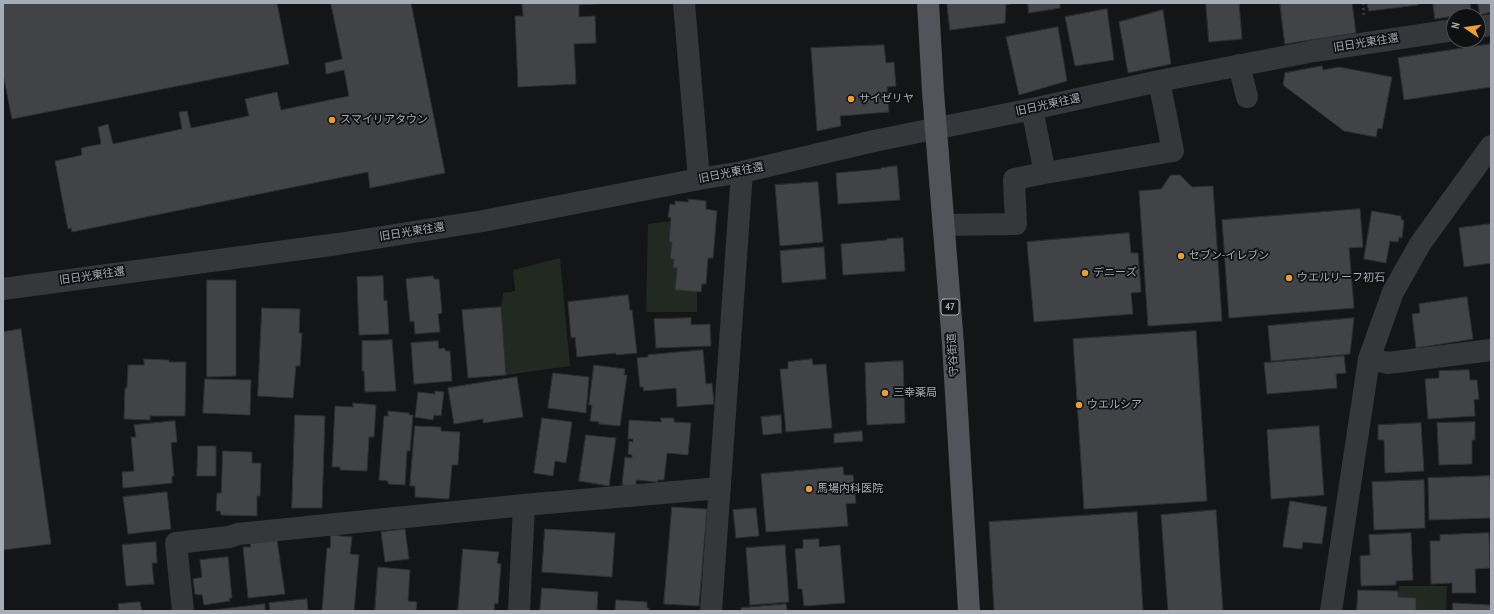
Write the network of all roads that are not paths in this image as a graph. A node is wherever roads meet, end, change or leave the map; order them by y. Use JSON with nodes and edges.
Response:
{"nodes":[{"id":1,"x":684,"y":3,"type":"edge"},
{"id":2,"x":928,"y":3,"type":"edge"},
{"id":3,"x":1446,"y":31,"type":"edge"},
{"id":4,"x":1239,"y":65,"type":"junction"},
{"id":5,"x":1159,"y":81,"type":"junction"},
{"id":6,"x":1247,"y":97,"type":"dead end"},
{"id":7,"x":1032,"y":109,"type":"junction"},
{"id":8,"x":936,"y":128,"type":"junction"},
{"id":9,"x":1491,"y":146,"type":"edge"},
{"id":10,"x":742,"y":172,"type":"junction"},
{"id":11,"x":1045,"y":173,"type":"junction"},
{"id":12,"x":699,"y":179,"type":"junction"},
{"id":13,"x":944,"y":225,"type":"junction"},
{"id":14,"x":3,"y":288,"type":"edge"},
{"id":15,"x":1491,"y":350,"type":"edge"},
{"id":16,"x":1369,"y":359,"type":"junction"},
{"id":17,"x":720,"y":488,"type":"junction"},
{"id":18,"x":524,"y":505,"type":"junction"},
{"id":19,"x":183,"y":611,"type":"edge"},
{"id":20,"x":519,"y":611,"type":"edge"},
{"id":21,"x":711,"y":611,"type":"edge"},
{"id":22,"x":969,"y":611,"type":"edge"},
{"id":23,"x":1331,"y":611,"type":"edge"}],
"edges":[{"from":1,"to":12,"type":"street"},
{"from":2,"to":8,"type":"main road","name":"守谷街道","number":"47"},
{"from":3,"to":4,"type":"street","name":"旧日光東往還"},
{"from":4,"to":5,"type":"street","name":"旧日光東往還"},
{"from":4,"to":6,"type":"street"},
{"from":5,"to":7,"type":"street","name":"旧日光東往還"},
{"from":5,"to":11,"type":"street"},
{"from":7,"to":8,"type":"street","name":"旧日光東往還"},
{"from":7,"to":11,"type":"street"},
{"from":8,"to":10,"type":"street","name":"旧日光東往還"},
{"from":8,"to":13,"type":"main road","name":"守谷街道","number":"47"},
{"from":9,"to":16,"type":"street"},
{"from":10,"to":12,"type":"street","name":"旧日光東往還"},
{"from":10,"to":17,"type":"street"},
{"from":11,"to":13,"type":"street"},
{"from":12,"to":14,"type":"street","name":"旧日光東往還"},
{"from":13,"to":22,"type":"main road","name":"守谷街道","number":"47"},
{"from":15,"to":16,"type":"street"},
{"from":16,"to":23,"type":"street"},
{"from":17,"to":18,"type":"street"},
{"from":17,"to":21,"type":"street"},
{"from":18,"to":19,"type":"street"},
{"from":18,"to":20,"type":"street"}]}
